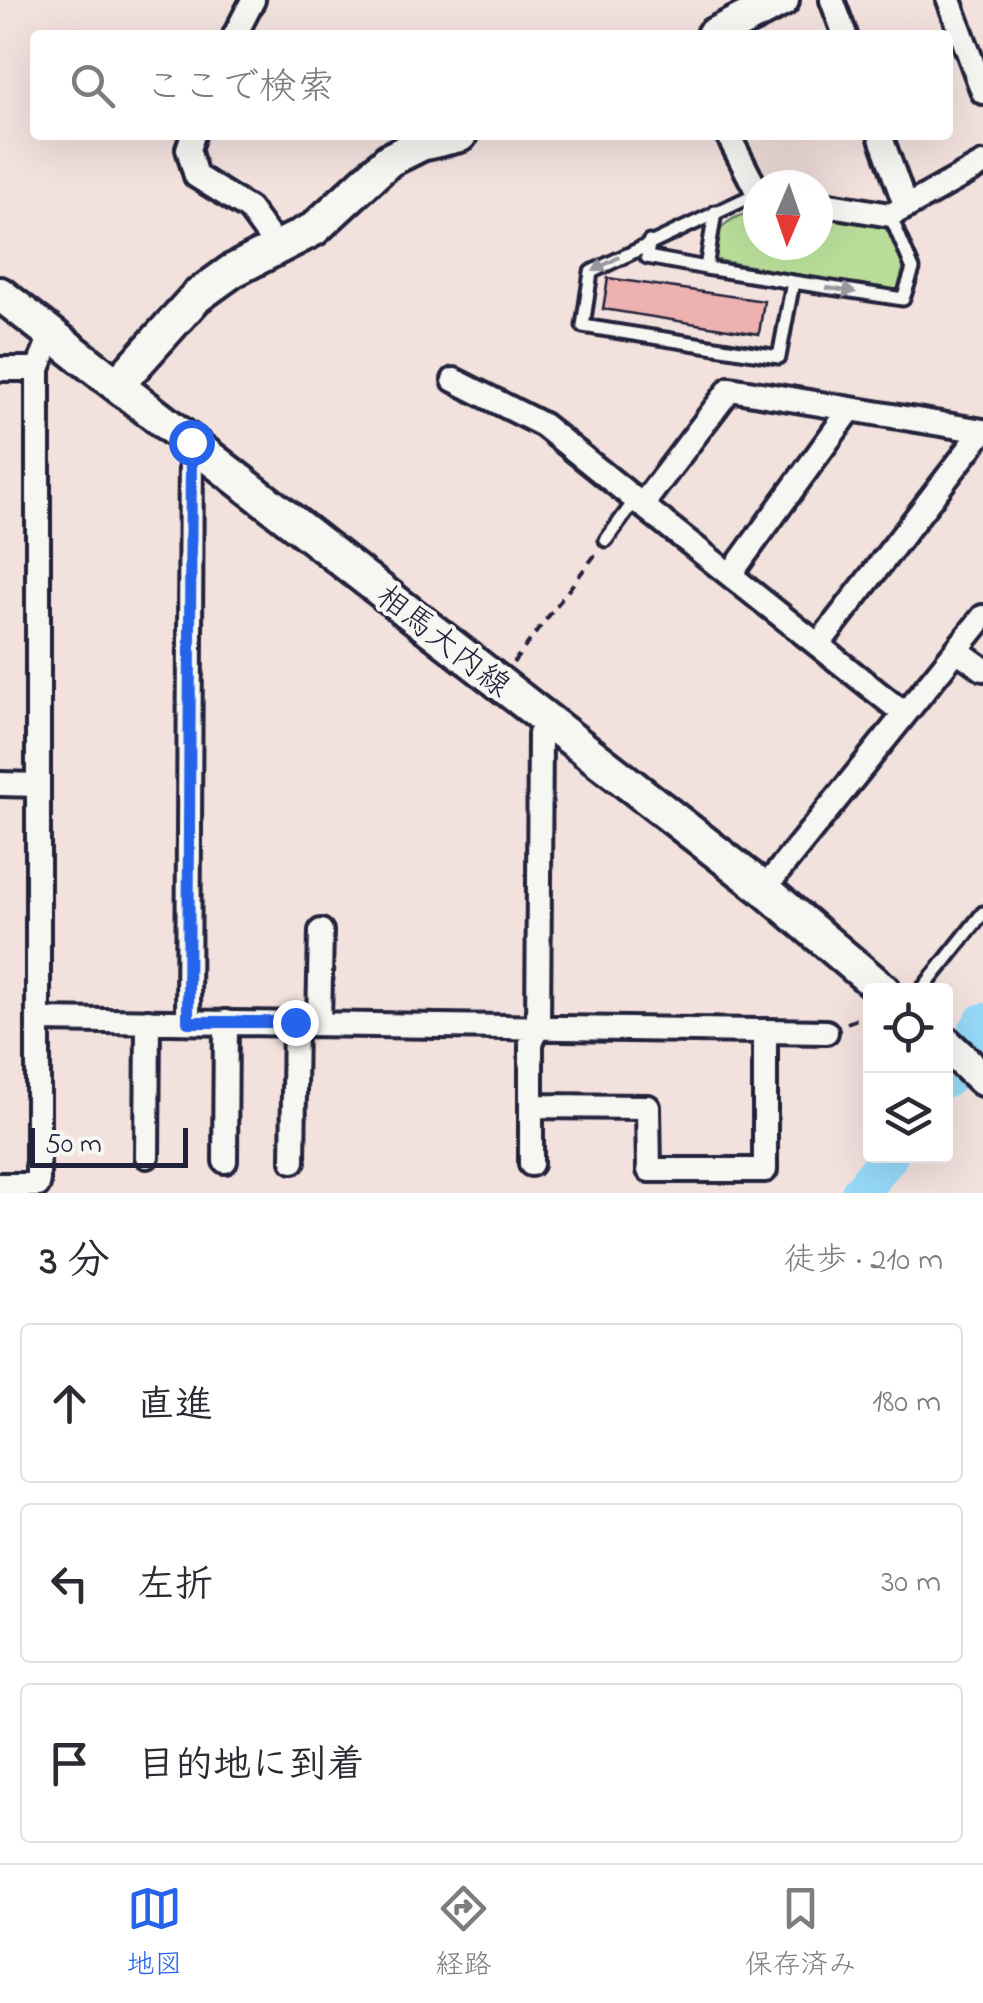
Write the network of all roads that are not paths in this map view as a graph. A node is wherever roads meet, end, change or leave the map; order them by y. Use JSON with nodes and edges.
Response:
{"nodes":[{"id":1,"x":253,"y":0,"type":"edge"},
{"id":2,"x":782,"y":0,"type":"edge"},
{"id":3,"x":832,"y":0,"type":"edge"},
{"id":4,"x":949,"y":0,"type":"edge"},
{"id":5,"x":238,"y":30,"type":"edge"},
{"id":6,"x":723,"y":30,"type":"edge"},
{"id":7,"x":842,"y":30,"type":"edge"},
{"id":8,"x":983,"y":92,"type":"edge"},
{"id":9,"x":191,"y":140,"type":"edge"},
{"id":10,"x":438,"y":140,"type":"edge"},
{"id":11,"x":731,"y":140,"type":"edge"},
{"id":12,"x":881,"y":140,"type":"edge"},
{"id":13,"x":983,"y":164,"type":"edge"},
{"id":14,"x":746,"y":170,"type":"edge"},
{"id":15,"x":743,"y":200,"type":"edge"},
{"id":16,"x":833,"y":204,"type":"edge"},
{"id":17,"x":898,"y":211,"type":"junction"},
{"id":18,"x":715,"y":212,"type":"junction"},
{"id":19,"x":649,"y":242,"type":"junction"},
{"id":20,"x":279,"y":250,"type":"junction"},
{"id":21,"x":706,"y":268,"type":"junction"},
{"id":22,"x":793,"y":282,"type":"junction"},
{"id":23,"x":0,"y":294,"type":"edge"},
{"id":24,"x":52,"y":332,"type":"junction"},
{"id":25,"x":0,"y":369,"type":"edge"},
{"id":26,"x":38,"y":369,"type":"junction"},
{"id":27,"x":454,"y":380,"type":"dead end"},
{"id":28,"x":116,"y":385,"type":"junction"},
{"id":29,"x":850,"y":410,"type":"junction"},
{"id":30,"x":983,"y":431,"type":"edge"},
{"id":31,"x":191,"y":442,"type":"junction"},
{"id":32,"x":639,"y":502,"type":"junction"},
{"id":33,"x":606,"y":540,"type":"road end"},
{"id":34,"x":730,"y":575,"type":"junction"},
{"id":35,"x":983,"y":617,"type":"edge"},
{"id":36,"x":818,"y":645,"type":"junction"},
{"id":37,"x":957,"y":650,"type":"junction"},
{"id":38,"x":983,"y":669,"type":"edge"},
{"id":39,"x":902,"y":712,"type":"junction"},
{"id":40,"x":548,"y":722,"type":"junction"},
{"id":41,"x":0,"y":784,"type":"edge"},
{"id":42,"x":38,"y":784,"type":"junction"},
{"id":43,"x":764,"y":889,"type":"junction"},
{"id":44,"x":983,"y":914,"type":"edge"},
{"id":45,"x":321,"y":932,"type":"dead end"},
{"id":46,"x":876,"y":983,"type":"edge"},
{"id":47,"x":927,"y":983,"type":"edge"},
{"id":48,"x":40,"y":1020,"type":"junction"},
{"id":49,"x":148,"y":1022,"type":"junction"},
{"id":50,"x":188,"y":1022,"type":"junction"},
{"id":51,"x":226,"y":1022,"type":"junction"},
{"id":52,"x":295,"y":1022,"type":"junction"},
{"id":53,"x":319,"y":1022,"type":"junction"},
{"id":54,"x":538,"y":1028,"type":"junction"},
{"id":55,"x":766,"y":1032,"type":"junction"},
{"id":56,"x":826,"y":1032,"type":"road end"},
{"id":57,"x":953,"y":1051,"type":"edge"},
{"id":58,"x":980,"y":1076,"type":"edge"},
{"id":59,"x":531,"y":1106,"type":"junction"},
{"id":60,"x":147,"y":1156,"type":"dead end"},
{"id":61,"x":293,"y":1161,"type":"dead end"},
{"id":62,"x":225,"y":1162,"type":"dead end"},
{"id":63,"x":532,"y":1164,"type":"dead end"},
{"id":64,"x":0,"y":1184,"type":"edge"},
{"id":65,"x":38,"y":1189,"type":"edge"}],
"edges":[{"from":1,"to":5,"type":"street"},
{"from":2,"to":6,"type":"main road"},
{"from":3,"to":7,"type":"street"},
{"from":4,"to":8,"type":"street"},
{"from":9,"to":20,"type":"street"},
{"from":10,"to":20,"type":"main road"},
{"from":11,"to":14,"type":"street"},
{"from":12,"to":17,"type":"street"},
{"from":13,"to":17,"type":"street"},
{"from":15,"to":18,"type":"lane"},
{"from":16,"to":17,"type":"street"},
{"from":22,"to":17,"type":"lane","one_way":true},
{"from":18,"to":19,"type":"lane"},
{"from":18,"to":21,"type":"lane"},
{"from":19,"to":21,"type":"lane"},
{"from":19,"to":22,"type":"lane","one_way":true},
{"from":20,"to":28,"type":"main road"},
{"from":21,"to":22,"type":"lane"},
{"from":23,"to":24,"type":"main road","name":"相馬大内線"},
{"from":24,"to":26,"type":"street"},
{"from":24,"to":28,"type":"main road","name":"相馬大内線"},
{"from":25,"to":26,"type":"street"},
{"from":26,"to":42,"type":"street"},
{"from":27,"to":32,"type":"street"},
{"from":28,"to":31,"type":"main road","name":"相馬大内線"},
{"from":29,"to":30,"type":"street"},
{"from":29,"to":32,"type":"street"},
{"from":29,"to":34,"type":"street"},
{"from":30,"to":36,"type":"street"},
{"from":31,"to":40,"type":"main road","name":"相馬大内線"},
{"from":31,"to":50,"type":"street"},
{"from":32,"to":33,"type":"lane"},
{"from":32,"to":34,"type":"street"},
{"from":34,"to":36,"type":"street"},
{"from":35,"to":37,"type":"street"},
{"from":36,"to":39,"type":"street"},
{"from":37,"to":38,"type":"street"},
{"from":37,"to":39,"type":"street"},
{"from":39,"to":43,"type":"street"},
{"from":40,"to":43,"type":"main road","name":"相馬大内線"},
{"from":40,"to":54,"type":"street"},
{"from":41,"to":42,"type":"street"},
{"from":42,"to":48,"type":"street"},
{"from":43,"to":46,"type":"main road","name":"相馬大内線"},
{"from":44,"to":47,"type":"lane"},
{"from":45,"to":53,"type":"street"},
{"from":48,"to":49,"type":"street"},
{"from":48,"to":65,"type":"street"},
{"from":49,"to":50,"type":"street"},
{"from":49,"to":60,"type":"street"},
{"from":50,"to":51,"type":"street"},
{"from":51,"to":52,"type":"street"},
{"from":51,"to":62,"type":"street"},
{"from":52,"to":53,"type":"street"},
{"from":52,"to":61,"type":"street"},
{"from":53,"to":54,"type":"street"},
{"from":54,"to":55,"type":"street"},
{"from":54,"to":59,"type":"street"},
{"from":55,"to":56,"type":"street"},
{"from":55,"to":59,"type":"street"},
{"from":57,"to":58,"type":"main road"},
{"from":59,"to":63,"type":"street"},
{"from":64,"to":65,"type":"street"}]}
